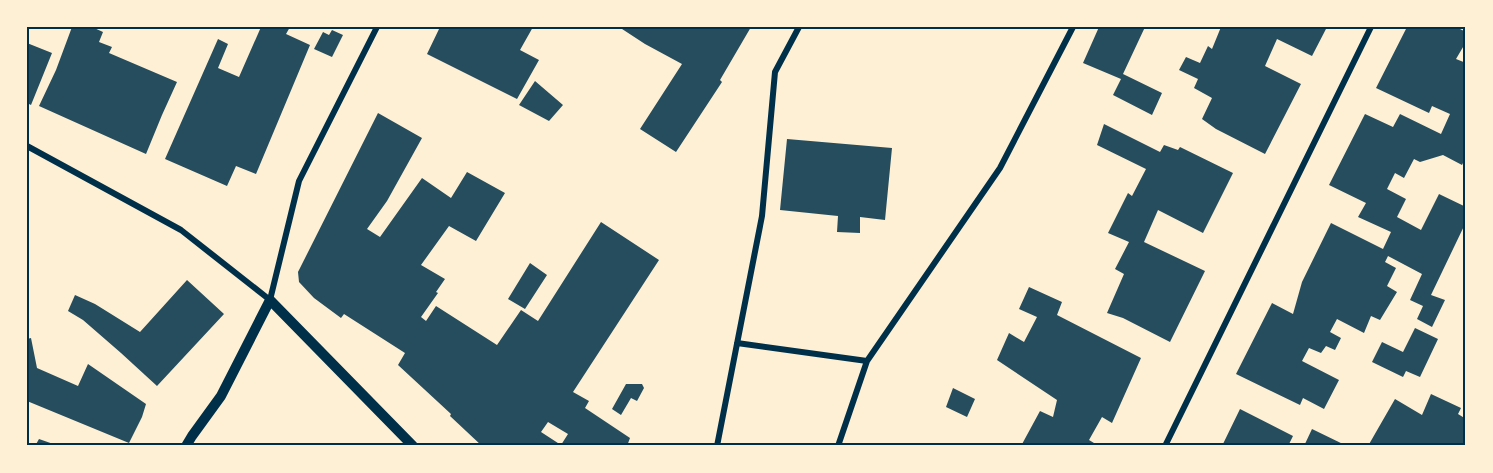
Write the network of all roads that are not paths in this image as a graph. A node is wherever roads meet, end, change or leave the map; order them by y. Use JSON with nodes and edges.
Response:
{"nodes":[{"id":1,"x":377,"y":27,"type":"edge"},
{"id":2,"x":799,"y":27,"type":"edge"},
{"id":3,"x":1073,"y":27,"type":"edge"},
{"id":4,"x":1371,"y":27,"type":"edge"},
{"id":5,"x":27,"y":146,"type":"edge"},
{"id":6,"x":270,"y":300,"type":"junction"},
{"id":7,"x":737,"y":343,"type":"junction"},
{"id":8,"x":867,"y":361,"type":"junction"},
{"id":9,"x":186,"y":446,"type":"edge"},
{"id":10,"x":413,"y":446,"type":"edge"},
{"id":11,"x":717,"y":446,"type":"edge"},
{"id":12,"x":838,"y":446,"type":"edge"},
{"id":13,"x":1165,"y":446,"type":"edge"}],
"edges":[{"from":1,"to":6,"type":"street"},
{"from":2,"to":7,"type":"street"},
{"from":3,"to":8,"type":"street"},
{"from":4,"to":13,"type":"street"},
{"from":5,"to":6,"type":"street"},
{"from":6,"to":9,"type":"street"},
{"from":6,"to":10,"type":"street"},
{"from":7,"to":8,"type":"street"},
{"from":7,"to":11,"type":"street"},
{"from":8,"to":12,"type":"street"}]}
